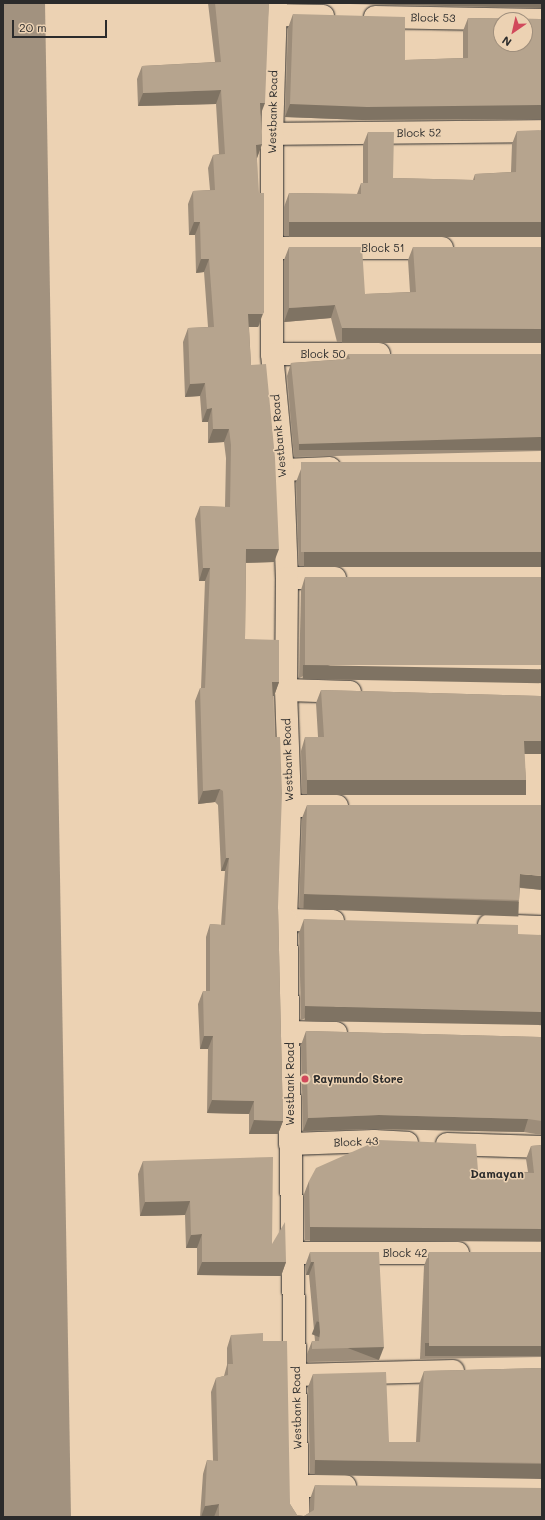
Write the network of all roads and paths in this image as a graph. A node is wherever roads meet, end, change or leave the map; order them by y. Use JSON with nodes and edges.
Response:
{"nodes":[{"id":1,"x":276,"y":9,"type":"edge"},
{"id":2,"x":542,"y":20,"type":"edge"},
{"id":3,"x":542,"y":131,"type":"edge"},
{"id":4,"x":272,"y":134,"type":"junction"},
{"id":5,"x":272,"y":248,"type":"junction"},
{"id":6,"x":463,"y":248,"type":"edge"},
{"id":7,"x":272,"y":354,"type":"junction"},
{"id":8,"x":399,"y":354,"type":"edge"},
{"id":9,"x":350,"y":468,"type":"edge"},
{"id":10,"x":283,"y":470,"type":"junction"},
{"id":11,"x":287,"y":578,"type":"junction"},
{"id":12,"x":358,"y":578,"type":"edge"},
{"id":13,"x":286,"y":690,"type":"junction"},
{"id":14,"x":372,"y":692,"type":"edge"},
{"id":15,"x":290,"y":806,"type":"junction"},
{"id":16,"x":360,"y":806,"type":"edge"},
{"id":17,"x":286,"y":920,"type":"junction"},
{"id":18,"x":351,"y":922,"type":"edge"},
{"id":19,"x":470,"y":925,"type":"edge"},
{"id":20,"x":542,"y":927,"type":"edge"},
{"id":21,"x":289,"y":1032,"type":"junction"},
{"id":22,"x":355,"y":1033,"type":"edge"},
{"id":23,"x":290,"y":1144,"type":"junction"},
{"id":24,"x":542,"y":1147,"type":"edge"},
{"id":25,"x":292,"y":1253,"type":"junction"},
{"id":26,"x":479,"y":1253,"type":"edge"},
{"id":27,"x":472,"y":1371,"type":"edge"},
{"id":28,"x":297,"y":1375,"type":"junction"},
{"id":29,"x":298,"y":1486,"type":"junction"},
{"id":30,"x":368,"y":1486,"type":"edge"},
{"id":31,"x":298,"y":1517,"type":"edge"}],
"edges":[{"from":1,"to":2,"type":"street","name":"Block 53"},
{"from":1,"to":4,"type":"street","name":"Westbank Road"},
{"from":3,"to":4,"type":"street","name":"Block 52"},
{"from":4,"to":5,"type":"street","name":"Westbank Road"},
{"from":5,"to":6,"type":"street","name":"Block 51"},
{"from":5,"to":7,"type":"street","name":"Westbank Road"},
{"from":7,"to":8,"type":"street","name":"Block 50"},
{"from":7,"to":10,"type":"street","name":"Westbank Road"},
{"from":9,"to":10,"type":"street"},
{"from":10,"to":11,"type":"street","name":"Westbank Road"},
{"from":11,"to":12,"type":"street"},
{"from":11,"to":13,"type":"street","name":"Westbank Road"},
{"from":13,"to":14,"type":"street"},
{"from":13,"to":15,"type":"street","name":"Westbank Road"},
{"from":15,"to":16,"type":"street"},
{"from":15,"to":17,"type":"street","name":"Westbank Road"},
{"from":17,"to":18,"type":"street"},
{"from":17,"to":21,"type":"street","name":"Westbank Road"},
{"from":19,"to":20,"type":"street"},
{"from":21,"to":22,"type":"street"},
{"from":21,"to":23,"type":"street","name":"Westbank Road"},
{"from":23,"to":24,"type":"street","name":"Block 43"},
{"from":23,"to":25,"type":"street","name":"Westbank Road"},
{"from":25,"to":26,"type":"street","name":"Block 42"},
{"from":25,"to":28,"type":"street","name":"Westbank Road"},
{"from":27,"to":28,"type":"street"},
{"from":28,"to":29,"type":"street","name":"Westbank Road"},
{"from":29,"to":30,"type":"street"},
{"from":29,"to":31,"type":"street","name":"Westbank Road"}]}
